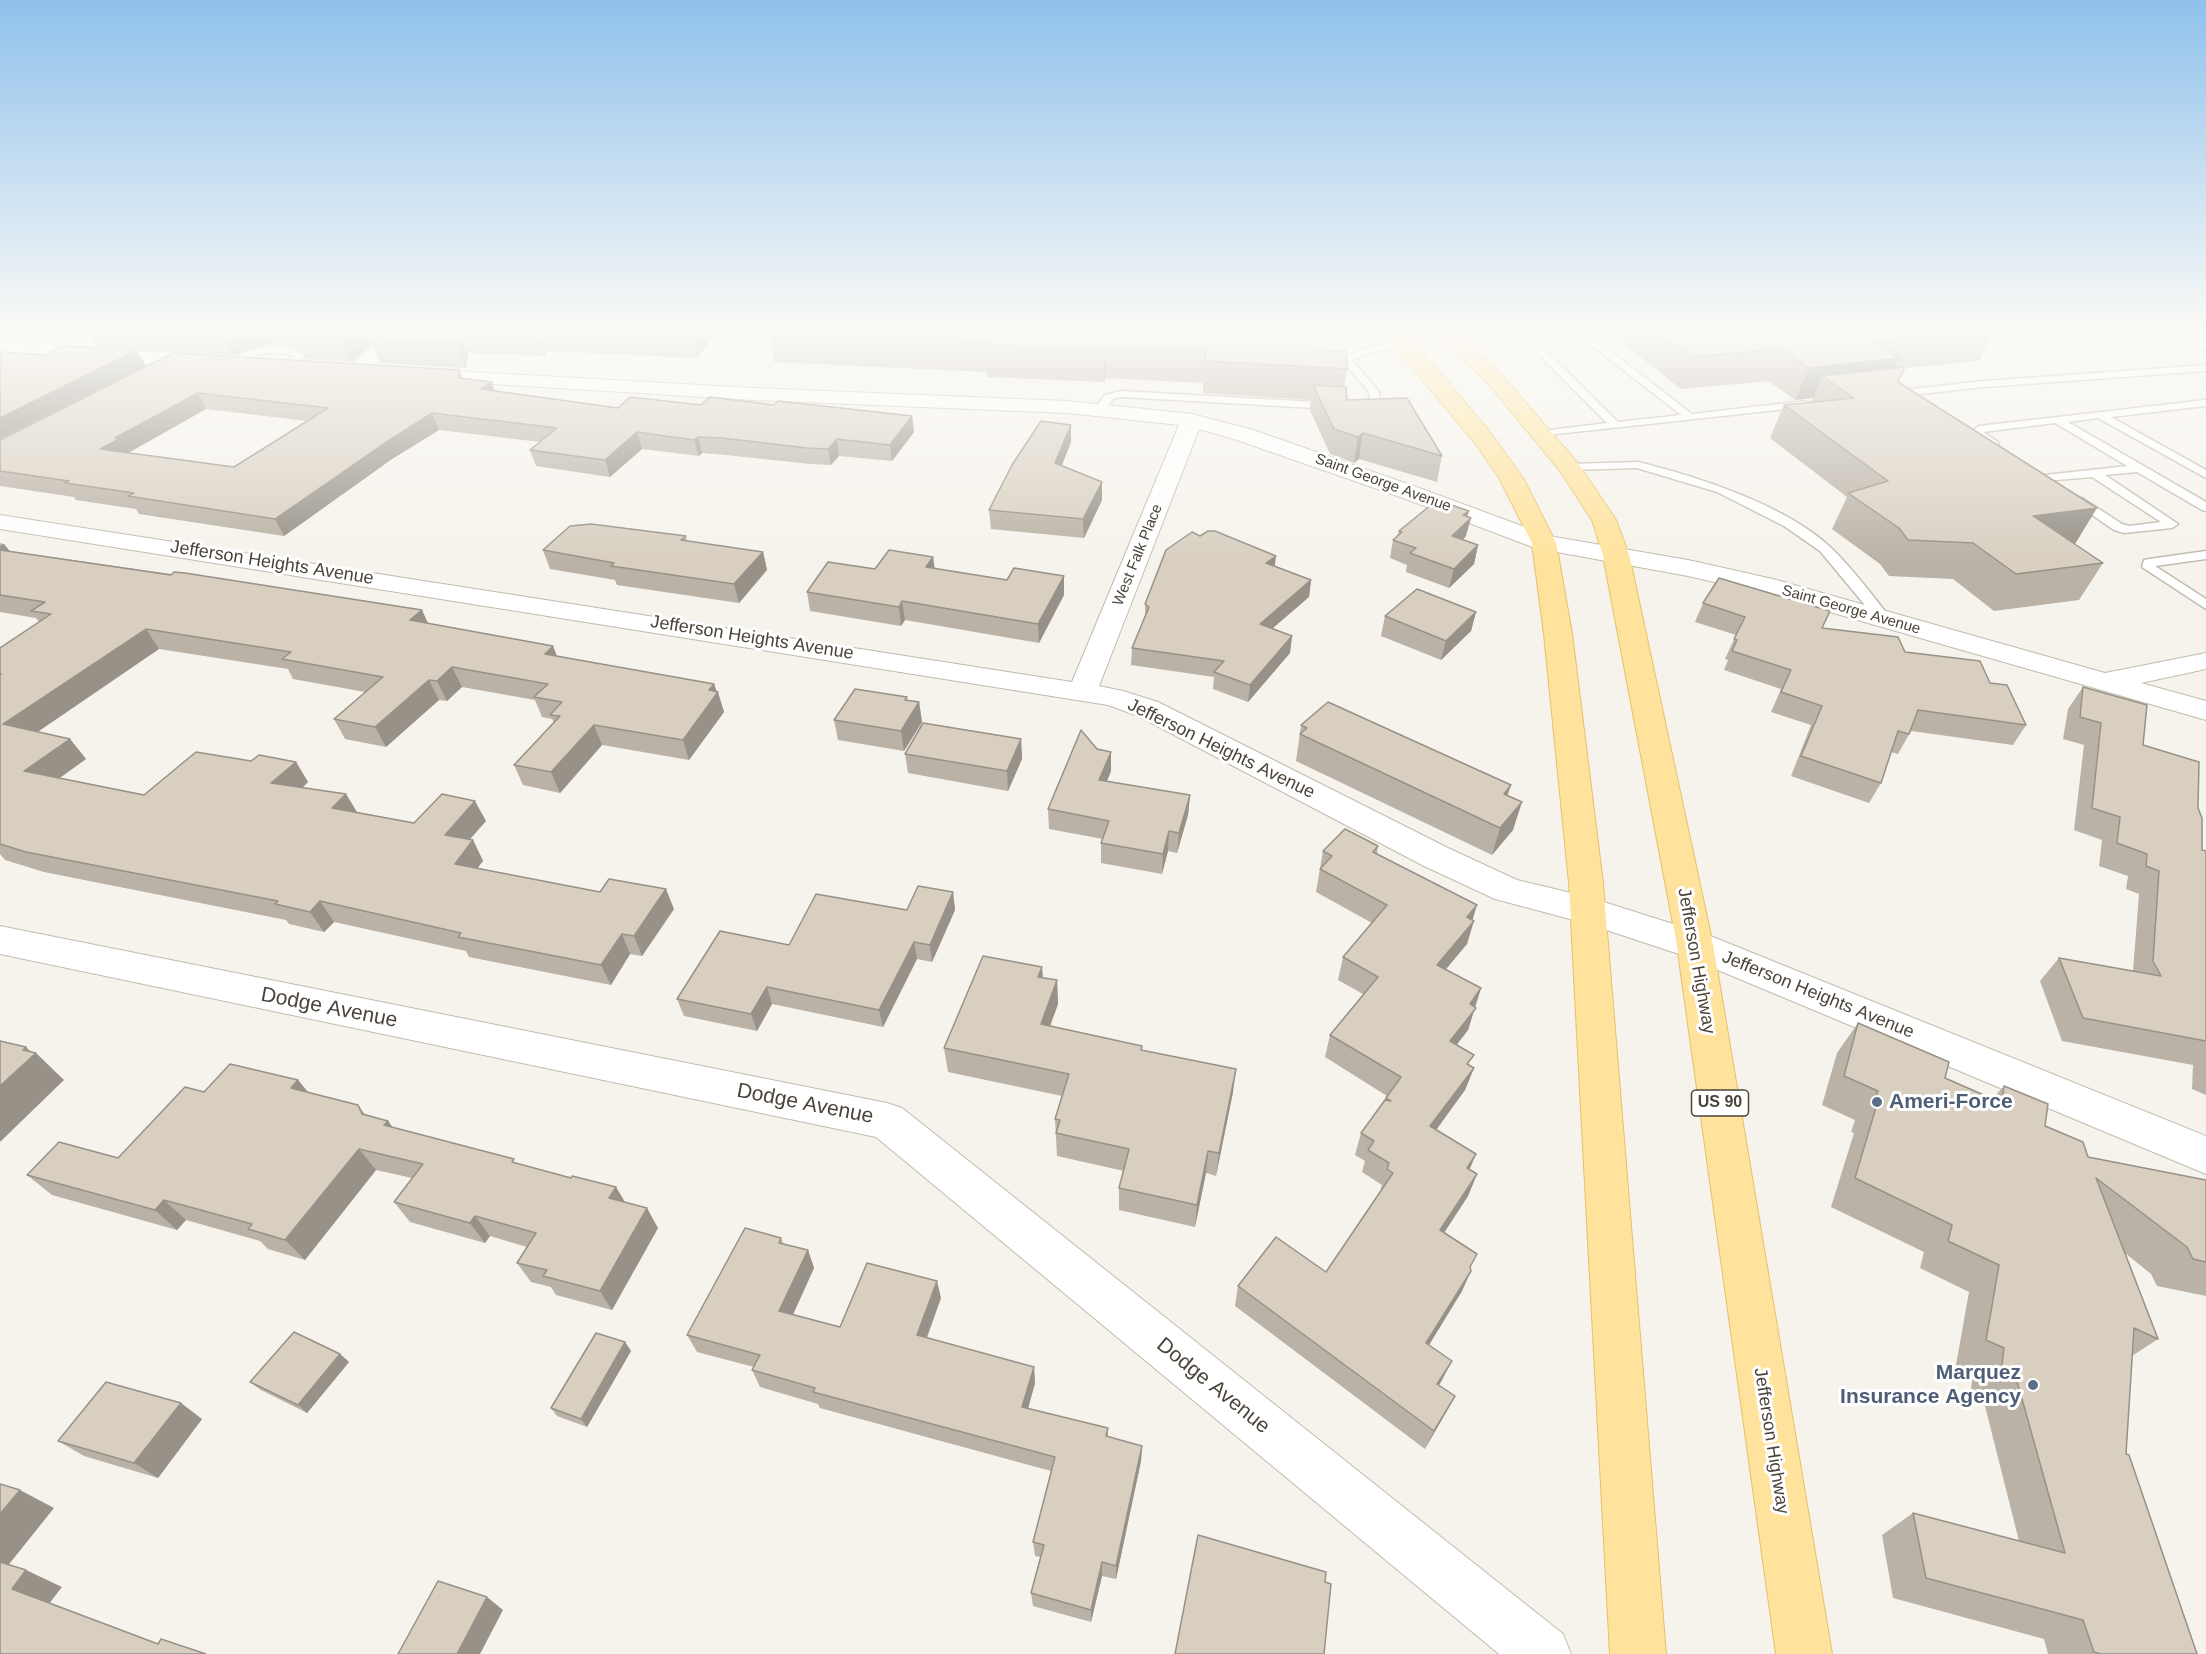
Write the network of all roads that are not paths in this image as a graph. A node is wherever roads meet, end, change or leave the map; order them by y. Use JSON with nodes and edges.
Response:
{"nodes":[{"id":1,"x":1034,"y":406,"type":"edge"},
{"id":2,"x":1101,"y":406,"type":"edge"},
{"id":3,"x":1326,"y":406,"type":"edge"},
{"id":4,"x":1373,"y":406,"type":"edge"},
{"id":5,"x":1456,"y":406,"type":"edge"},
{"id":6,"x":1518,"y":406,"type":"edge"},
{"id":7,"x":1596,"y":406,"type":"edge"},
{"id":8,"x":1676,"y":406,"type":"edge"},
{"id":9,"x":1790,"y":406,"type":"edge"},
{"id":10,"x":2185,"y":406,"type":"edge"},
{"id":11,"x":1099,"y":409,"type":"junction"},
{"id":12,"x":2100,"y":415,"type":"junction"},
{"id":13,"x":1690,"y":417,"type":"junction"},
{"id":14,"x":1192,"y":420,"type":"junction"},
{"id":15,"x":2057,"y":420,"type":"junction"},
{"id":16,"x":1616,"y":426,"type":"junction"},
{"id":17,"x":1542,"y":434,"type":"junction"},
{"id":18,"x":2006,"y":452,"type":"edge"},
{"id":19,"x":1569,"y":467,"type":"junction"},
{"id":20,"x":2139,"y":468,"type":"junction"},
{"id":21,"x":2094,"y":473,"type":"junction"},
{"id":22,"x":2206,"y":475,"type":"edge"},
{"id":23,"x":2206,"y":507,"type":"edge"},
{"id":24,"x":0,"y":522,"type":"edge"},
{"id":25,"x":1544,"y":543,"type":"junction"},
{"id":26,"x":1616,"y":555,"type":"junction"},
{"id":27,"x":2206,"y":555,"type":"edge"},
{"id":28,"x":2206,"y":604,"type":"edge"},
{"id":29,"x":1884,"y":619,"type":"junction"},
{"id":30,"x":2206,"y":661,"type":"edge"},
{"id":31,"x":2103,"y":682,"type":"junction"},
{"id":32,"x":1083,"y":690,"type":"junction"},
{"id":33,"x":2206,"y":711,"type":"edge"},
{"id":34,"x":1588,"y":910,"type":"junction"},
{"id":35,"x":0,"y":940,"type":"edge"},
{"id":36,"x":1695,"y":945,"type":"junction"},
{"id":37,"x":2206,"y":1155,"type":"edge"},
{"id":38,"x":1544,"y":1654,"type":"edge"},
{"id":39,"x":1638,"y":1654,"type":"edge"},
{"id":40,"x":1804,"y":1654,"type":"edge"}],
"edges":[{"from":1,"to":11,"type":"street","name":"Saint George Avenue"},
{"from":2,"to":11,"type":"lane"},
{"from":3,"to":4,"type":"lane"},
{"from":5,"to":25,"type":"main road"},
{"from":6,"to":17,"type":"main road","name":"Jefferson Highway","number":"US 90"},
{"from":7,"to":16,"type":"lane"},
{"from":8,"to":13,"type":"lane"},
{"from":9,"to":13,"type":"lane"},
{"from":10,"to":12,"type":"lane"},
{"from":11,"to":14,"type":"street","name":"Saint George Avenue"},
{"from":12,"to":15,"type":"lane"},
{"from":12,"to":22,"type":"lane"},
{"from":13,"to":16,"type":"lane"},
{"from":14,"to":25,"type":"street","name":"Saint George Avenue"},
{"from":14,"to":32,"type":"street","name":"West Falk Place"},
{"from":15,"to":18,"type":"lane"},
{"from":15,"to":20,"type":"lane"},
{"from":16,"to":17,"type":"lane"},
{"from":17,"to":19,"type":"main road","name":"Jefferson Highway","number":"US 90"},
{"from":19,"to":26,"type":"main road","name":"Jefferson Highway","number":"US 90"},
{"from":19,"to":29,"type":"lane"},
{"from":20,"to":21,"type":"lane"},
{"from":20,"to":23,"type":"lane"},
{"from":21,"to":21,"type":"lane"},
{"from":24,"to":32,"type":"street","name":"Jefferson Heights Avenue"},
{"from":25,"to":26,"type":"street","name":"Saint George Avenue"},
{"from":25,"to":34,"type":"main road"},
{"from":26,"to":29,"type":"street","name":"Saint George Avenue"},
{"from":26,"to":36,"type":"main road","name":"Jefferson Highway","number":"US 90"},
{"from":27,"to":28,"type":"lane"},
{"from":29,"to":31,"type":"street","name":"Saint George Avenue"},
{"from":30,"to":31,"type":"street"},
{"from":31,"to":33,"type":"street","name":"Saint George Avenue"},
{"from":32,"to":34,"type":"street","name":"Jefferson Heights Avenue"},
{"from":34,"to":36,"type":"street","name":"Jefferson Heights Avenue"},
{"from":34,"to":39,"type":"main road"},
{"from":35,"to":38,"type":"street","name":"Dodge Avenue"},
{"from":36,"to":37,"type":"street","name":"Jefferson Heights Avenue"},
{"from":36,"to":40,"type":"main road","name":"Jefferson Highway","number":"US 90"}]}
